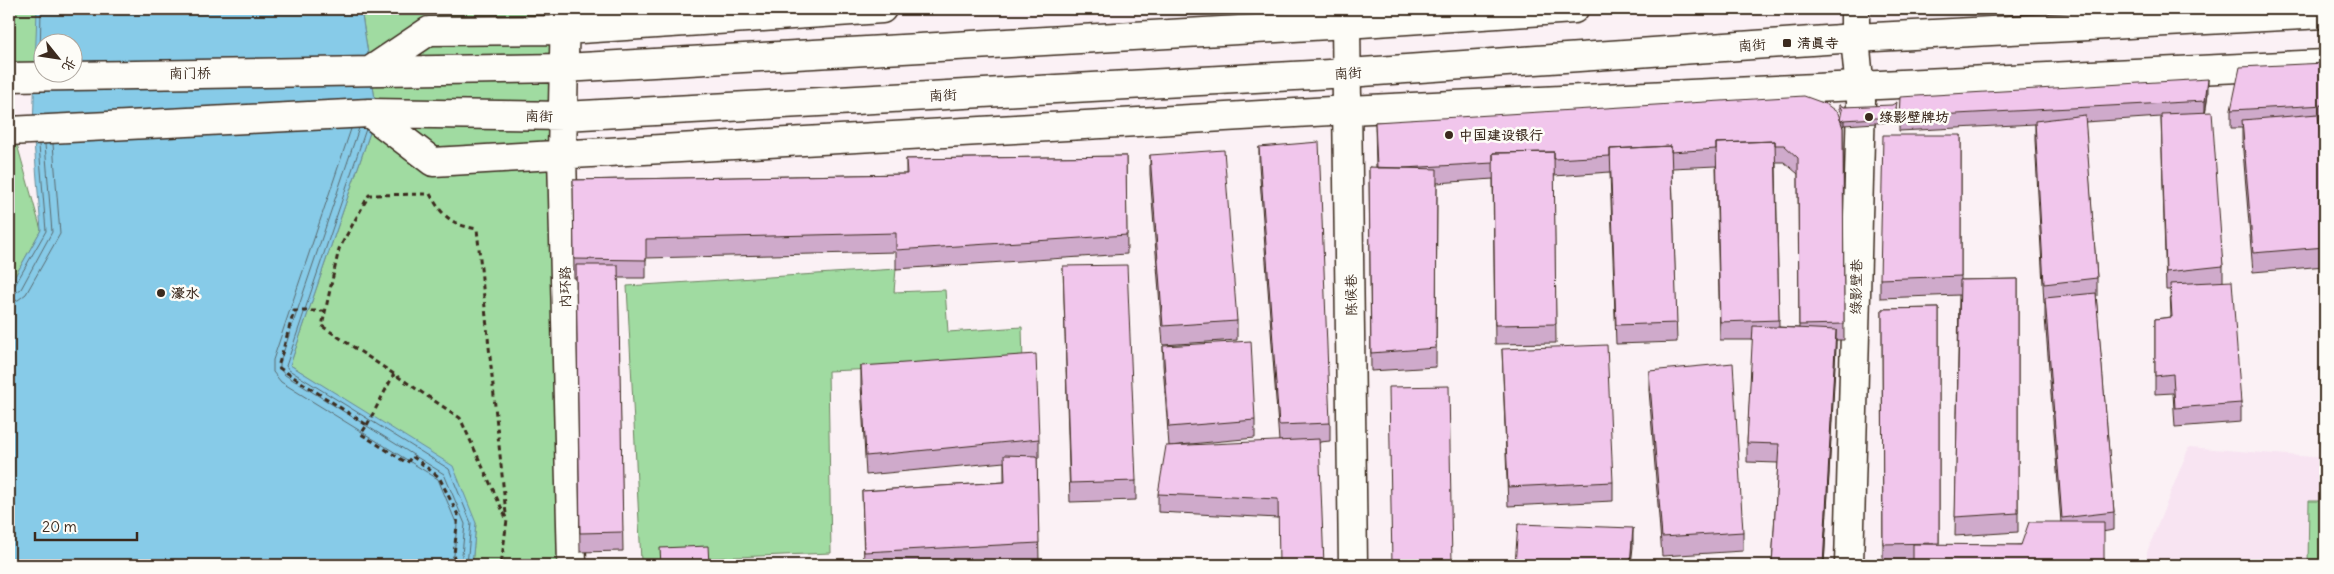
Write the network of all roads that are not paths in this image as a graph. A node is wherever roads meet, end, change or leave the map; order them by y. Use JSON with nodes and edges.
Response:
{"nodes":[{"id":1,"x":882,"y":9,"type":"edge"},
{"id":2,"x":1574,"y":9,"type":"edge"},
{"id":3,"x":1855,"y":9,"type":"edge"},
{"id":4,"x":2325,"y":14,"type":"edge"},
{"id":5,"x":565,"y":19,"type":"edge"},
{"id":6,"x":1346,"y":24,"type":"junction"},
{"id":7,"x":1855,"y":38,"type":"junction"},
{"id":8,"x":2325,"y":64,"type":"edge"},
{"id":9,"x":564,"y":68,"type":"junction"},
{"id":10,"x":371,"y":70,"type":"junction"},
{"id":11,"x":1348,"y":73,"type":"junction"},
{"id":12,"x":9,"y":77,"type":"edge"},
{"id":13,"x":1861,"y":86,"type":"junction"},
{"id":14,"x":1349,"y":110,"type":"junction"},
{"id":15,"x":369,"y":113,"type":"junction"},
{"id":16,"x":564,"y":116,"type":"junction"},
{"id":17,"x":11,"y":130,"type":"edge"},
{"id":18,"x":562,"y":156,"type":"junction"},
{"id":19,"x":572,"y":565,"type":"edge"},
{"id":20,"x":1353,"y":565,"type":"edge"},
{"id":21,"x":1849,"y":565,"type":"edge"}],
"edges":[{"from":1,"to":5,"type":"street"},
{"from":2,"to":6,"type":"street"},
{"from":3,"to":7,"type":"street","name":"绿影壁巷"},
{"from":4,"to":7,"type":"street","name":"南街"},
{"from":5,"to":9,"type":"street","name":"内环路"},
{"from":5,"to":10,"type":"street"},
{"from":6,"to":9,"type":"street"},
{"from":6,"to":11,"type":"street","name":"陈候巷"},
{"from":7,"to":11,"type":"street","name":"南街"},
{"from":7,"to":13,"type":"street","name":"绿影壁巷"},
{"from":8,"to":13,"type":"street"},
{"from":9,"to":10,"type":"street"},
{"from":9,"to":16,"type":"street","name":"内环路"},
{"from":10,"to":12,"type":"street","name":"南门桥"},
{"from":11,"to":14,"type":"street","name":"陈候巷"},
{"from":11,"to":16,"type":"street","name":"南街"},
{"from":13,"to":14,"type":"street"},
{"from":13,"to":21,"type":"street","name":"绿影壁巷"},
{"from":14,"to":18,"type":"street"},
{"from":14,"to":20,"type":"street","name":"陈候巷"},
{"from":15,"to":16,"type":"street","name":"南街"},
{"from":15,"to":17,"type":"street"},
{"from":15,"to":18,"type":"street"},
{"from":16,"to":18,"type":"street","name":"内环路"},
{"from":18,"to":19,"type":"street","name":"内环路"}]}
